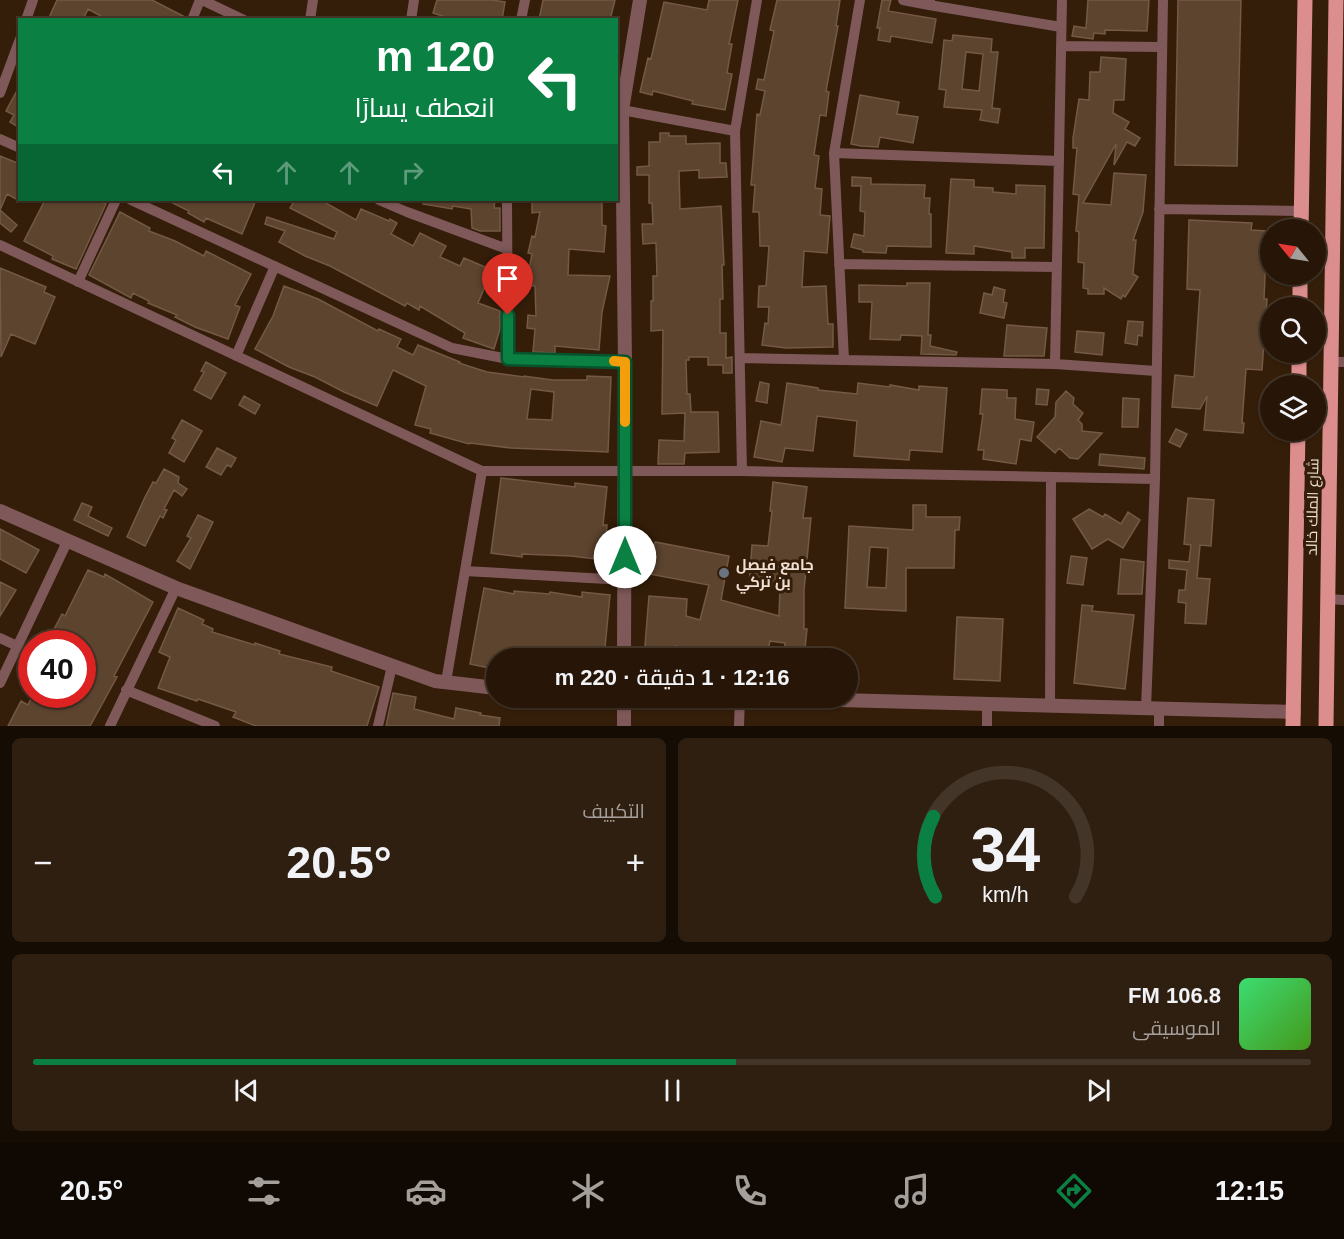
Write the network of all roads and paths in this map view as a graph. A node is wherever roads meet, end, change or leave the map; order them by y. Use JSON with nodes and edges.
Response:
{"nodes":[{"id":1,"x":33,"y":0,"type":"edge"},
{"id":2,"x":201,"y":0,"type":"edge"},
{"id":3,"x":313,"y":0,"type":"edge"},
{"id":4,"x":414,"y":0,"type":"edge"},
{"id":5,"x":525,"y":0,"type":"edge"},
{"id":6,"x":640,"y":0,"type":"edge"},
{"id":7,"x":757,"y":0,"type":"edge"},
{"id":8,"x":860,"y":0,"type":"edge"},
{"id":9,"x":903,"y":0,"type":"edge"},
{"id":10,"x":1062,"y":0,"type":"edge"},
{"id":11,"x":1163,"y":0,"type":"edge"},
{"id":12,"x":1305,"y":0,"type":"edge"},
{"id":13,"x":1336,"y":0,"type":"edge"},
{"id":14,"x":930,"y":3,"type":"edge"},
{"id":15,"x":27,"y":18,"type":"edge"},
{"id":16,"x":193,"y":18,"type":"edge"},
{"id":17,"x":240,"y":18,"type":"edge"},
{"id":18,"x":310,"y":18,"type":"edge"},
{"id":19,"x":411,"y":18,"type":"edge"},
{"id":20,"x":521,"y":18,"type":"edge"},
{"id":21,"x":1061,"y":27,"type":"junction"},
{"id":22,"x":18,"y":44,"type":"edge"},
{"id":23,"x":1061,"y":46,"type":"junction"},
{"id":24,"x":1162,"y":47,"type":"junction"},
{"id":25,"x":0,"y":93,"type":"edge"},
{"id":26,"x":622,"y":110,"type":"junction"},
{"id":27,"x":735,"y":132,"type":"junction"},
{"id":28,"x":0,"y":139,"type":"edge"},
{"id":29,"x":18,"y":147,"type":"edge"},
{"id":30,"x":834,"y":153,"type":"junction"},
{"id":31,"x":1059,"y":161,"type":"junction"},
{"id":32,"x":116,"y":201,"type":"edge"},
{"id":33,"x":133,"y":201,"type":"edge"},
{"id":34,"x":381,"y":201,"type":"edge"},
{"id":35,"x":407,"y":201,"type":"edge"},
{"id":36,"x":507,"y":201,"type":"edge"},
{"id":37,"x":1159,"y":209,"type":"junction"},
{"id":38,"x":407,"y":212,"type":"junction"},
{"id":39,"x":1301,"y":212,"type":"junction"},
{"id":40,"x":1301,"y":219,"type":"edge"},
{"id":41,"x":0,"y":245,"type":"edge"},
{"id":42,"x":507,"y":249,"type":"junction"},
{"id":43,"x":839,"y":264,"type":"junction"},
{"id":44,"x":275,"y":266,"type":"junction"},
{"id":45,"x":1057,"y":267,"type":"junction"},
{"id":46,"x":78,"y":282,"type":"junction"},
{"id":47,"x":236,"y":356,"type":"junction"},
{"id":48,"x":740,"y":358,"type":"junction"},
{"id":49,"x":508,"y":359,"type":"junction"},
{"id":50,"x":844,"y":360,"type":"junction"},
{"id":51,"x":625,"y":362,"type":"junction"},
{"id":52,"x":1338,"y":362,"type":"edge"},
{"id":53,"x":1055,"y":364,"type":"junction"},
{"id":54,"x":1156,"y":371,"type":"junction"},
{"id":55,"x":1298,"y":441,"type":"edge"},
{"id":56,"x":625,"y":470,"type":"junction"},
{"id":57,"x":482,"y":471,"type":"junction"},
{"id":58,"x":742,"y":471,"type":"junction"},
{"id":59,"x":1051,"y":478,"type":"junction"},
{"id":60,"x":1155,"y":479,"type":"junction"},
{"id":61,"x":0,"y":511,"type":"edge"},
{"id":62,"x":67,"y":542,"type":"junction"},
{"id":63,"x":465,"y":571,"type":"junction"},
{"id":64,"x":625,"y":580,"type":"junction"},
{"id":65,"x":176,"y":588,"type":"junction"},
{"id":66,"x":1336,"y":600,"type":"edge"},
{"id":67,"x":0,"y":638,"type":"edge"},
{"id":68,"x":17,"y":646,"type":"junction"},
{"id":69,"x":624,"y":648,"type":"edge"},
{"id":70,"x":392,"y":666,"type":"junction"},
{"id":71,"x":446,"y":682,"type":"junction"},
{"id":72,"x":0,"y":683,"type":"edge"},
{"id":73,"x":486,"y":687,"type":"edge"},
{"id":74,"x":126,"y":690,"type":"junction"},
{"id":75,"x":858,"y":701,"type":"edge"},
{"id":76,"x":987,"y":704,"type":"junction"},
{"id":77,"x":1050,"y":705,"type":"junction"},
{"id":78,"x":624,"y":708,"type":"edge"},
{"id":79,"x":740,"y":708,"type":"edge"},
{"id":80,"x":1153,"y":708,"type":"junction"},
{"id":81,"x":1294,"y":719,"type":"edge"},
{"id":82,"x":110,"y":726,"type":"edge"},
{"id":83,"x":215,"y":726,"type":"edge"},
{"id":84,"x":378,"y":726,"type":"edge"},
{"id":85,"x":624,"y":726,"type":"edge"},
{"id":86,"x":739,"y":726,"type":"edge"},
{"id":87,"x":987,"y":726,"type":"edge"},
{"id":88,"x":1160,"y":726,"type":"edge"},
{"id":89,"x":1326,"y":726,"type":"edge"}],
"edges":[{"from":1,"to":15,"type":"street"},
{"from":2,"to":16,"type":"street"},
{"from":2,"to":17,"type":"street"},
{"from":3,"to":18,"type":"street"},
{"from":4,"to":19,"type":"street"},
{"from":5,"to":20,"type":"street"},
{"from":6,"to":26,"type":"street"},
{"from":7,"to":27,"type":"street"},
{"from":8,"to":30,"type":"street"},
{"from":9,"to":14,"type":"street"},
{"from":10,"to":21,"type":"street"},
{"from":11,"to":24,"type":"street"},
{"from":12,"to":39,"type":"main road"},
{"from":13,"to":52,"type":"main road","name":"شارع الملك خالد"},
{"from":14,"to":21,"type":"street"},
{"from":21,"to":23,"type":"street"},
{"from":22,"to":25,"type":"street"},
{"from":23,"to":24,"type":"street"},
{"from":23,"to":31,"type":"street"},
{"from":24,"to":37,"type":"street"},
{"from":26,"to":27,"type":"street"},
{"from":26,"to":51,"type":"street"},
{"from":27,"to":48,"type":"street"},
{"from":28,"to":29,"type":"street"},
{"from":30,"to":31,"type":"street"},
{"from":30,"to":43,"type":"street"},
{"from":31,"to":45,"type":"street"},
{"from":32,"to":46,"type":"street"},
{"from":33,"to":44,"type":"street"},
{"from":34,"to":38,"type":"street"},
{"from":35,"to":38,"type":"street"},
{"from":36,"to":42,"type":"street"},
{"from":37,"to":39,"type":"street"},
{"from":37,"to":54,"type":"street"},
{"from":38,"to":42,"type":"street"},
{"from":39,"to":40,"type":"main road"},
{"from":41,"to":46,"type":"street"},
{"from":42,"to":49,"type":"street"},
{"from":43,"to":45,"type":"street"},
{"from":43,"to":50,"type":"street"},
{"from":44,"to":47,"type":"street"},
{"from":44,"to":49,"type":"street"},
{"from":45,"to":53,"type":"street"},
{"from":46,"to":47,"type":"street"},
{"from":47,"to":57,"type":"street"},
{"from":48,"to":50,"type":"street"},
{"from":48,"to":58,"type":"street"},
{"from":49,"to":51,"type":"street"},
{"from":50,"to":53,"type":"street"},
{"from":51,"to":56,"type":"street"},
{"from":52,"to":66,"type":"main road","name":"شارع الملك خالد"},
{"from":53,"to":54,"type":"street"},
{"from":54,"to":60,"type":"street"},
{"from":55,"to":81,"type":"main road","name":"شارع الملك خالد"},
{"from":56,"to":57,"type":"street"},
{"from":56,"to":58,"type":"street"},
{"from":56,"to":64,"type":"street"},
{"from":57,"to":63,"type":"street"},
{"from":58,"to":59,"type":"street"},
{"from":59,"to":60,"type":"street"},
{"from":59,"to":77,"type":"street"},
{"from":60,"to":80,"type":"street"},
{"from":61,"to":62,"type":"street"},
{"from":62,"to":65,"type":"street"},
{"from":62,"to":68,"type":"street"},
{"from":63,"to":64,"type":"street"},
{"from":63,"to":71,"type":"street"},
{"from":64,"to":69,"type":"street"},
{"from":65,"to":70,"type":"street"},
{"from":65,"to":74,"type":"street"},
{"from":66,"to":89,"type":"main road","name":"شارع الملك خالد"},
{"from":67,"to":68,"type":"street"},
{"from":68,"to":72,"type":"street"},
{"from":70,"to":71,"type":"street"},
{"from":70,"to":84,"type":"street"},
{"from":71,"to":73,"type":"street"},
{"from":74,"to":82,"type":"street"},
{"from":74,"to":83,"type":"street"},
{"from":75,"to":76,"type":"street"},
{"from":76,"to":77,"type":"street"},
{"from":76,"to":87,"type":"street"},
{"from":77,"to":80,"type":"street"},
{"from":78,"to":85,"type":"street"},
{"from":79,"to":86,"type":"street"},
{"from":80,"to":81,"type":"street"},
{"from":80,"to":88,"type":"street"}]}
